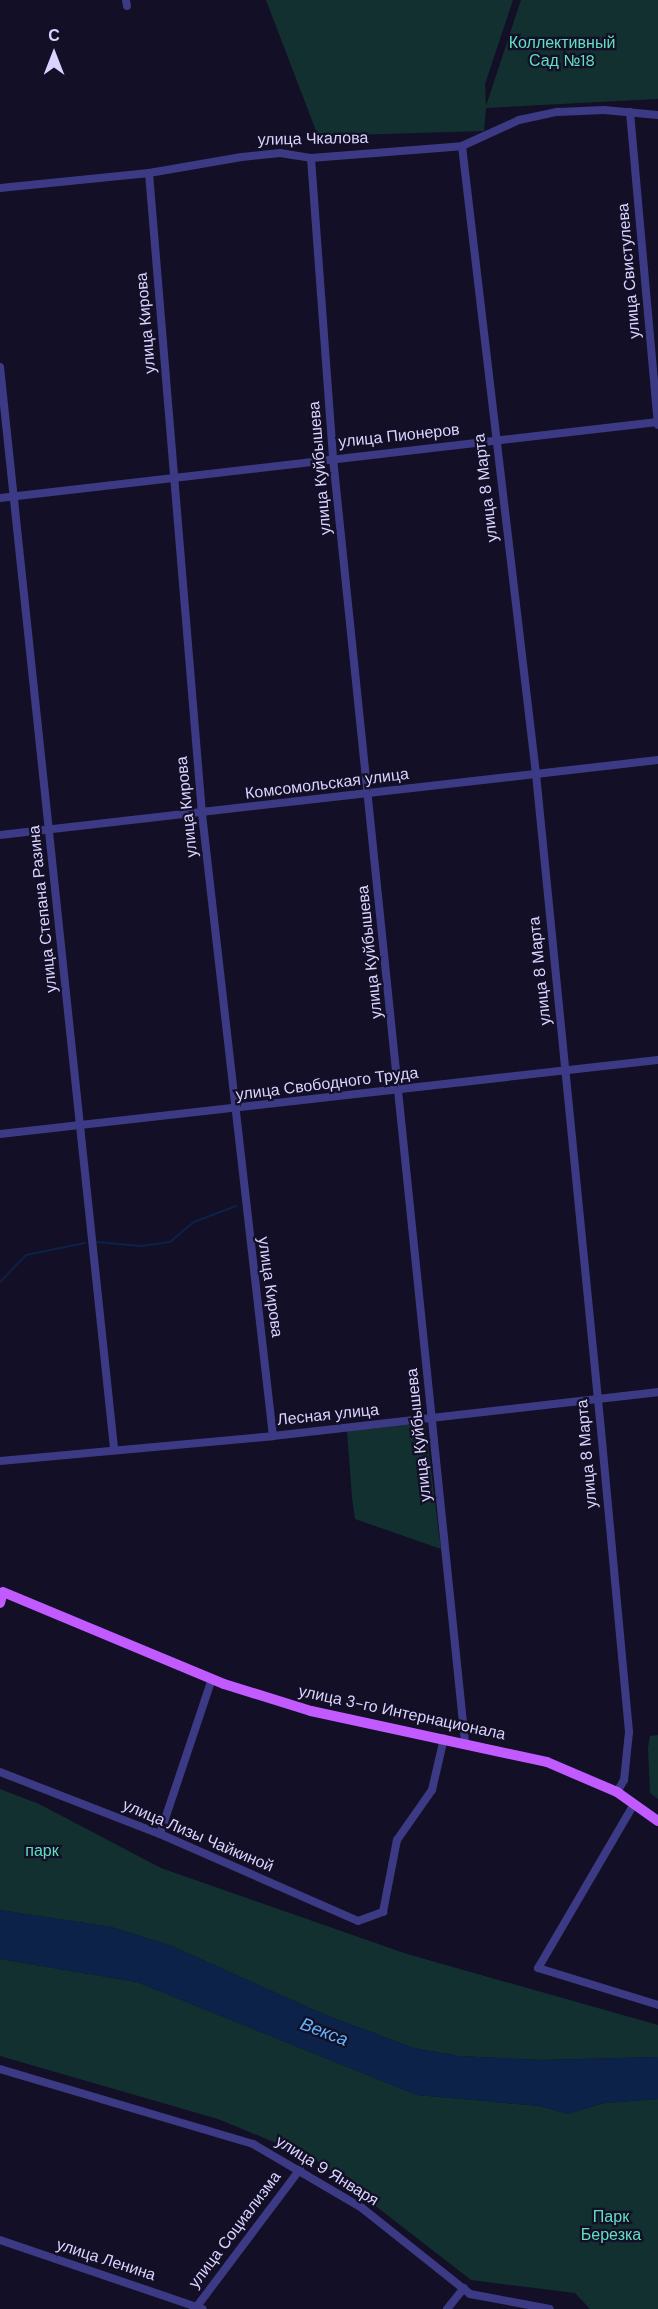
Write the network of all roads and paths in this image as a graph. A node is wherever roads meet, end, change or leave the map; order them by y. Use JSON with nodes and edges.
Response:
{"nodes":[{"id":1,"x":630,"y":112,"type":"junction"},
{"id":2,"x":658,"y":115,"type":"edge"},
{"id":3,"x":462,"y":146,"type":"junction"},
{"id":4,"x":311,"y":158,"type":"junction"},
{"id":5,"x":149,"y":173,"type":"junction"},
{"id":6,"x":0,"y":188,"type":"edge"},
{"id":7,"x":0,"y":367,"type":"edge"},
{"id":8,"x":658,"y":424,"type":"edge"},
{"id":9,"x":495,"y":440,"type":"junction"},
{"id":10,"x":333,"y":458,"type":"junction"},
{"id":11,"x":173,"y":478,"type":"junction"},
{"id":12,"x":15,"y":496,"type":"junction"},
{"id":13,"x":0,"y":498,"type":"edge"},
{"id":14,"x":658,"y":760,"type":"edge"},
{"id":15,"x":536,"y":774,"type":"junction"},
{"id":16,"x":368,"y":794,"type":"junction"},
{"id":17,"x":202,"y":814,"type":"junction"},
{"id":18,"x":50,"y":829,"type":"junction"},
{"id":19,"x":0,"y":835,"type":"edge"},
{"id":20,"x":658,"y":1060,"type":"edge"},
{"id":21,"x":564,"y":1071,"type":"junction"},
{"id":22,"x":400,"y":1091,"type":"junction"},
{"id":23,"x":235,"y":1111,"type":"junction"},
{"id":24,"x":80,"y":1125,"type":"junction"},
{"id":25,"x":0,"y":1134,"type":"edge"},
{"id":26,"x":658,"y":1392,"type":"edge"},
{"id":27,"x":598,"y":1399,"type":"junction"},
{"id":28,"x":432,"y":1419,"type":"junction"},
{"id":29,"x":273,"y":1436,"type":"junction"},
{"id":30,"x":114,"y":1448,"type":"junction"},
{"id":31,"x":0,"y":1461,"type":"edge"},
{"id":32,"x":1,"y":1595,"type":"edge"},
{"id":33,"x":212,"y":1679,"type":"junction"},
{"id":34,"x":444,"y":1738,"type":"junction"},
{"id":35,"x":465,"y":1742,"type":"junction"},
{"id":36,"x":0,"y":1772,"type":"edge"},
{"id":37,"x":617,"y":1791,"type":"junction"},
{"id":38,"x":634,"y":1804,"type":"junction"},
{"id":39,"x":658,"y":1821,"type":"edge"},
{"id":40,"x":160,"y":1834,"type":"junction"},
{"id":41,"x":658,"y":2005,"type":"edge"},
{"id":42,"x":0,"y":2069,"type":"edge"},
{"id":43,"x":300,"y":2169,"type":"junction"},
{"id":44,"x":0,"y":2240,"type":"edge"},
{"id":45,"x":464,"y":2288,"type":"junction"},
{"id":46,"x":198,"y":2308,"type":"edge"},
{"id":47,"x":447,"y":2309,"type":"edge"},
{"id":48,"x":550,"y":2309,"type":"edge"}],
"edges":[{"from":1,"to":2,"type":"street","name":"улица Чкалова"},
{"from":1,"to":3,"type":"street","name":"улица Чкалова"},
{"from":1,"to":8,"type":"street","name":"улица Свистулева"},
{"from":3,"to":4,"type":"street","name":"улица Чкалова"},
{"from":3,"to":9,"type":"street","name":"улица 8 Марта"},
{"from":4,"to":5,"type":"street","name":"улица Чкалова"},
{"from":4,"to":10,"type":"street","name":"улица Куйбышева"},
{"from":5,"to":6,"type":"street","name":"улица Чкалова"},
{"from":5,"to":11,"type":"street","name":"улица Кирова"},
{"from":7,"to":12,"type":"street","name":"улица Степана Разина"},
{"from":8,"to":9,"type":"street","name":"улица Пионеров"},
{"from":9,"to":10,"type":"street","name":"улица Пионеров"},
{"from":9,"to":15,"type":"street","name":"улица 8 Марта"},
{"from":10,"to":11,"type":"street","name":"улица Пионеров"},
{"from":10,"to":16,"type":"street","name":"улица Куйбышева"},
{"from":11,"to":12,"type":"street","name":"улица Пионеров"},
{"from":11,"to":17,"type":"street","name":"улица Кирова"},
{"from":12,"to":13,"type":"street","name":"улица Пионеров"},
{"from":12,"to":18,"type":"street","name":"улица Степана Разина"},
{"from":14,"to":15,"type":"street","name":"Комсомольская улица"},
{"from":15,"to":16,"type":"street","name":"Комсомольская улица"},
{"from":15,"to":21,"type":"street","name":"улица 8 Марта"},
{"from":16,"to":17,"type":"street","name":"Комсомольская улица"},
{"from":16,"to":22,"type":"street","name":"улица Куйбышева"},
{"from":17,"to":18,"type":"street","name":"Комсомольская улица"},
{"from":17,"to":23,"type":"street","name":"улица Кирова"},
{"from":18,"to":19,"type":"street","name":"Комсомольская улица"},
{"from":18,"to":24,"type":"street","name":"улица Степана Разина"},
{"from":20,"to":21,"type":"street","name":"улица Свободного Труда"},
{"from":21,"to":22,"type":"street","name":"улица Свободного Труда"},
{"from":21,"to":27,"type":"street","name":"улица 8 Марта"},
{"from":22,"to":23,"type":"street","name":"улица Свободного Труда"},
{"from":22,"to":28,"type":"street","name":"улица Куйбышева"},
{"from":23,"to":24,"type":"street","name":"улица Свободного Труда"},
{"from":23,"to":29,"type":"street","name":"улица Кирова"},
{"from":24,"to":25,"type":"street","name":"улица Свободного Труда"},
{"from":24,"to":30,"type":"street","name":"улица Степана Разина"},
{"from":26,"to":27,"type":"street","name":"Лесная улица"},
{"from":27,"to":28,"type":"street","name":"Лесная улица"},
{"from":27,"to":37,"type":"street","name":"улица 8 Марта"},
{"from":28,"to":29,"type":"street","name":"Лесная улица"},
{"from":28,"to":35,"type":"street","name":"улица Куйбышева"},
{"from":29,"to":30,"type":"street","name":"Лесная улица"},
{"from":30,"to":31,"type":"street","name":"Лесная улица"},
{"from":32,"to":33,"type":"main road","name":"улица 3-го Интернационала"},
{"from":33,"to":34,"type":"main road","name":"улица 3-го Интернационала"},
{"from":33,"to":40,"type":"street"},
{"from":34,"to":35,"type":"main road","name":"улица 3-го Интернационала"},
{"from":34,"to":40,"type":"street","name":"улица Лизы Чайкиной"},
{"from":35,"to":37,"type":"main road","name":"улица 3-го Интернационала"},
{"from":36,"to":40,"type":"street","name":"улица Лизы Чайкиной"},
{"from":37,"to":38,"type":"main road","name":"улица 3-го Интернационала"},
{"from":38,"to":39,"type":"main road","name":"улица 3-го Интернационала"},
{"from":38,"to":41,"type":"street"},
{"from":42,"to":43,"type":"street","name":"улица 9 Января"},
{"from":43,"to":45,"type":"street","name":"улица 9 Января"},
{"from":43,"to":46,"type":"street","name":"улица Социализма"},
{"from":44,"to":46,"type":"street","name":"улица Ленина"},
{"from":45,"to":47,"type":"street"},
{"from":45,"to":48,"type":"street","name":"улица 9 Января"}]}
